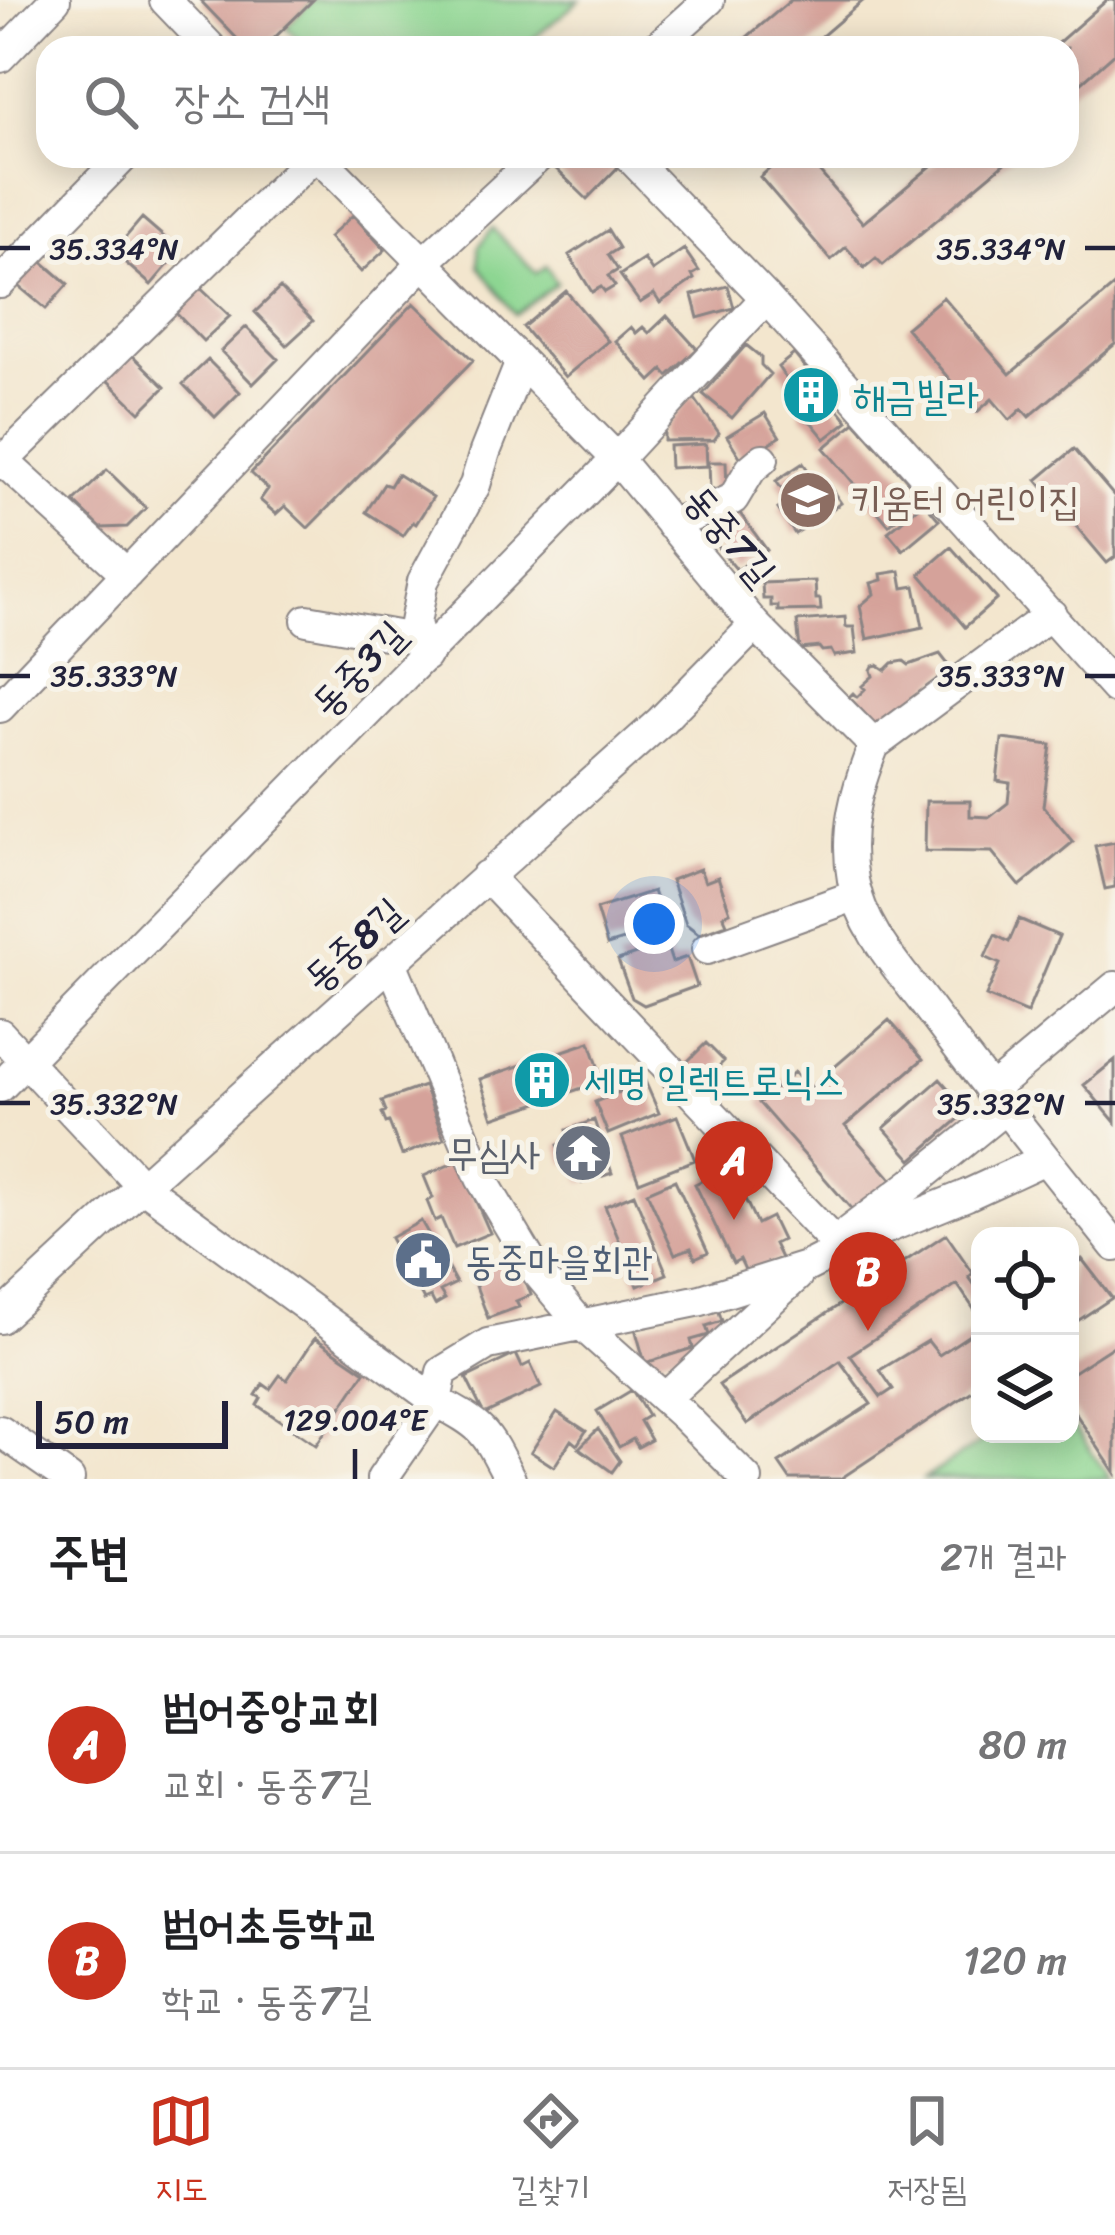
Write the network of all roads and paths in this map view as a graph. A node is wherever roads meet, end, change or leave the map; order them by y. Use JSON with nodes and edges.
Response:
{"nodes":[{"id":1,"x":55,"y":0,"type":"edge"},
{"id":2,"x":165,"y":0,"type":"edge"},
{"id":3,"x":709,"y":0,"type":"edge"},
{"id":4,"x":200,"y":36,"type":"edge"},
{"id":5,"x":669,"y":36,"type":"edge"},
{"id":6,"x":0,"y":57,"type":"edge"},
{"id":7,"x":112,"y":168,"type":"edge"},
{"id":8,"x":304,"y":168,"type":"edge"},
{"id":9,"x":328,"y":168,"type":"edge"},
{"id":10,"x":525,"y":168,"type":"edge"},
{"id":11,"x":641,"y":168,"type":"edge"},
{"id":12,"x":424,"y":262,"type":"junction"},
{"id":13,"x":0,"y":283,"type":"edge"},
{"id":14,"x":766,"y":298,"type":"junction"},
{"id":15,"x":521,"y":362,"type":"junction"},
{"id":16,"x":764,"y":459,"type":"dead end"},
{"id":17,"x":617,"y":460,"type":"junction"},
{"id":18,"x":1,"y":461,"type":"edge"},
{"id":19,"x":671,"y":525,"type":"junction"},
{"id":20,"x":127,"y":574,"type":"junction"},
{"id":21,"x":1051,"y":614,"type":"junction"},
{"id":22,"x":307,"y":620,"type":"dead end"},
{"id":23,"x":755,"y":625,"type":"junction"},
{"id":24,"x":422,"y":648,"type":"junction"},
{"id":25,"x":1115,"y":688,"type":"edge"},
{"id":26,"x":0,"y":707,"type":"edge"},
{"id":27,"x":874,"y":746,"type":"junction"},
{"id":28,"x":486,"y":876,"type":"junction"},
{"id":29,"x":857,"y":895,"type":"junction"},
{"id":30,"x":707,"y":949,"type":"dead end"},
{"id":31,"x":391,"y":962,"type":"junction"},
{"id":32,"x":1115,"y":987,"type":"edge"},
{"id":33,"x":0,"y":1034,"type":"edge"},
{"id":34,"x":26,"y":1063,"type":"junction"},
{"id":35,"x":0,"y":1087,"type":"edge"},
{"id":36,"x":997,"y":1100,"type":"junction"},
{"id":37,"x":1045,"y":1159,"type":"junction"},
{"id":38,"x":142,"y":1186,"type":"junction"},
{"id":39,"x":835,"y":1246,"type":"junction"},
{"id":40,"x":1115,"y":1246,"type":"edge"},
{"id":41,"x":806,"y":1267,"type":"junction"},
{"id":42,"x":0,"y":1318,"type":"edge"},
{"id":43,"x":580,"y":1323,"type":"junction"},
{"id":44,"x":664,"y":1398,"type":"junction"},
{"id":45,"x":436,"y":1401,"type":"junction"},
{"id":46,"x":0,"y":1431,"type":"edge"},
{"id":47,"x":69,"y":1479,"type":"edge"},
{"id":48,"x":382,"y":1479,"type":"edge"},
{"id":49,"x":510,"y":1479,"type":"edge"},
{"id":50,"x":747,"y":1479,"type":"edge"}],
"edges":[{"from":1,"to":6,"type":"street"},
{"from":2,"to":4,"type":"street"},
{"from":3,"to":5,"type":"street"},
{"from":7,"to":13,"type":"street"},
{"from":8,"to":18,"type":"street"},
{"from":9,"to":12,"type":"street","name":"동중7길"},
{"from":10,"to":12,"type":"street"},
{"from":11,"to":14,"type":"street"},
{"from":12,"to":15,"type":"street","name":"동중7길"},
{"from":12,"to":20,"type":"street"},
{"from":14,"to":17,"type":"street","name":"동중3길"},
{"from":14,"to":21,"type":"street"},
{"from":15,"to":17,"type":"street","name":"동중7길"},
{"from":15,"to":24,"type":"street"},
{"from":16,"to":19,"type":"street"},
{"from":17,"to":19,"type":"street","name":"동중7길"},
{"from":17,"to":24,"type":"street","name":"동중3길"},
{"from":18,"to":20,"type":"street"},
{"from":19,"to":23,"type":"street","name":"동중7길"},
{"from":20,"to":26,"type":"street"},
{"from":21,"to":25,"type":"street"},
{"from":21,"to":27,"type":"street"},
{"from":22,"to":24,"type":"street"},
{"from":23,"to":27,"type":"street","name":"동중7길"},
{"from":23,"to":28,"type":"street","name":"동중8길"},
{"from":24,"to":34,"type":"street","name":"동중3길"},
{"from":27,"to":29,"type":"street"},
{"from":28,"to":31,"type":"street","name":"동중8길"},
{"from":28,"to":39,"type":"street"},
{"from":29,"to":30,"type":"street"},
{"from":29,"to":36,"type":"street"},
{"from":31,"to":38,"type":"street","name":"동중8길"},
{"from":31,"to":43,"type":"street"},
{"from":32,"to":36,"type":"street"},
{"from":33,"to":34,"type":"street"},
{"from":34,"to":35,"type":"street","name":"동중3길"},
{"from":34,"to":38,"type":"street"},
{"from":36,"to":37,"type":"street"},
{"from":36,"to":39,"type":"street"},
{"from":37,"to":39,"type":"street"},
{"from":37,"to":40,"type":"street"},
{"from":38,"to":42,"type":"street","name":"동중8길"},
{"from":38,"to":45,"type":"street"},
{"from":39,"to":41,"type":"street"},
{"from":41,"to":43,"type":"street"},
{"from":41,"to":44,"type":"street"},
{"from":43,"to":44,"type":"street"},
{"from":43,"to":45,"type":"street"},
{"from":44,"to":50,"type":"street"},
{"from":45,"to":48,"type":"street"},
{"from":45,"to":49,"type":"street"},
{"from":46,"to":47,"type":"street"}]}
